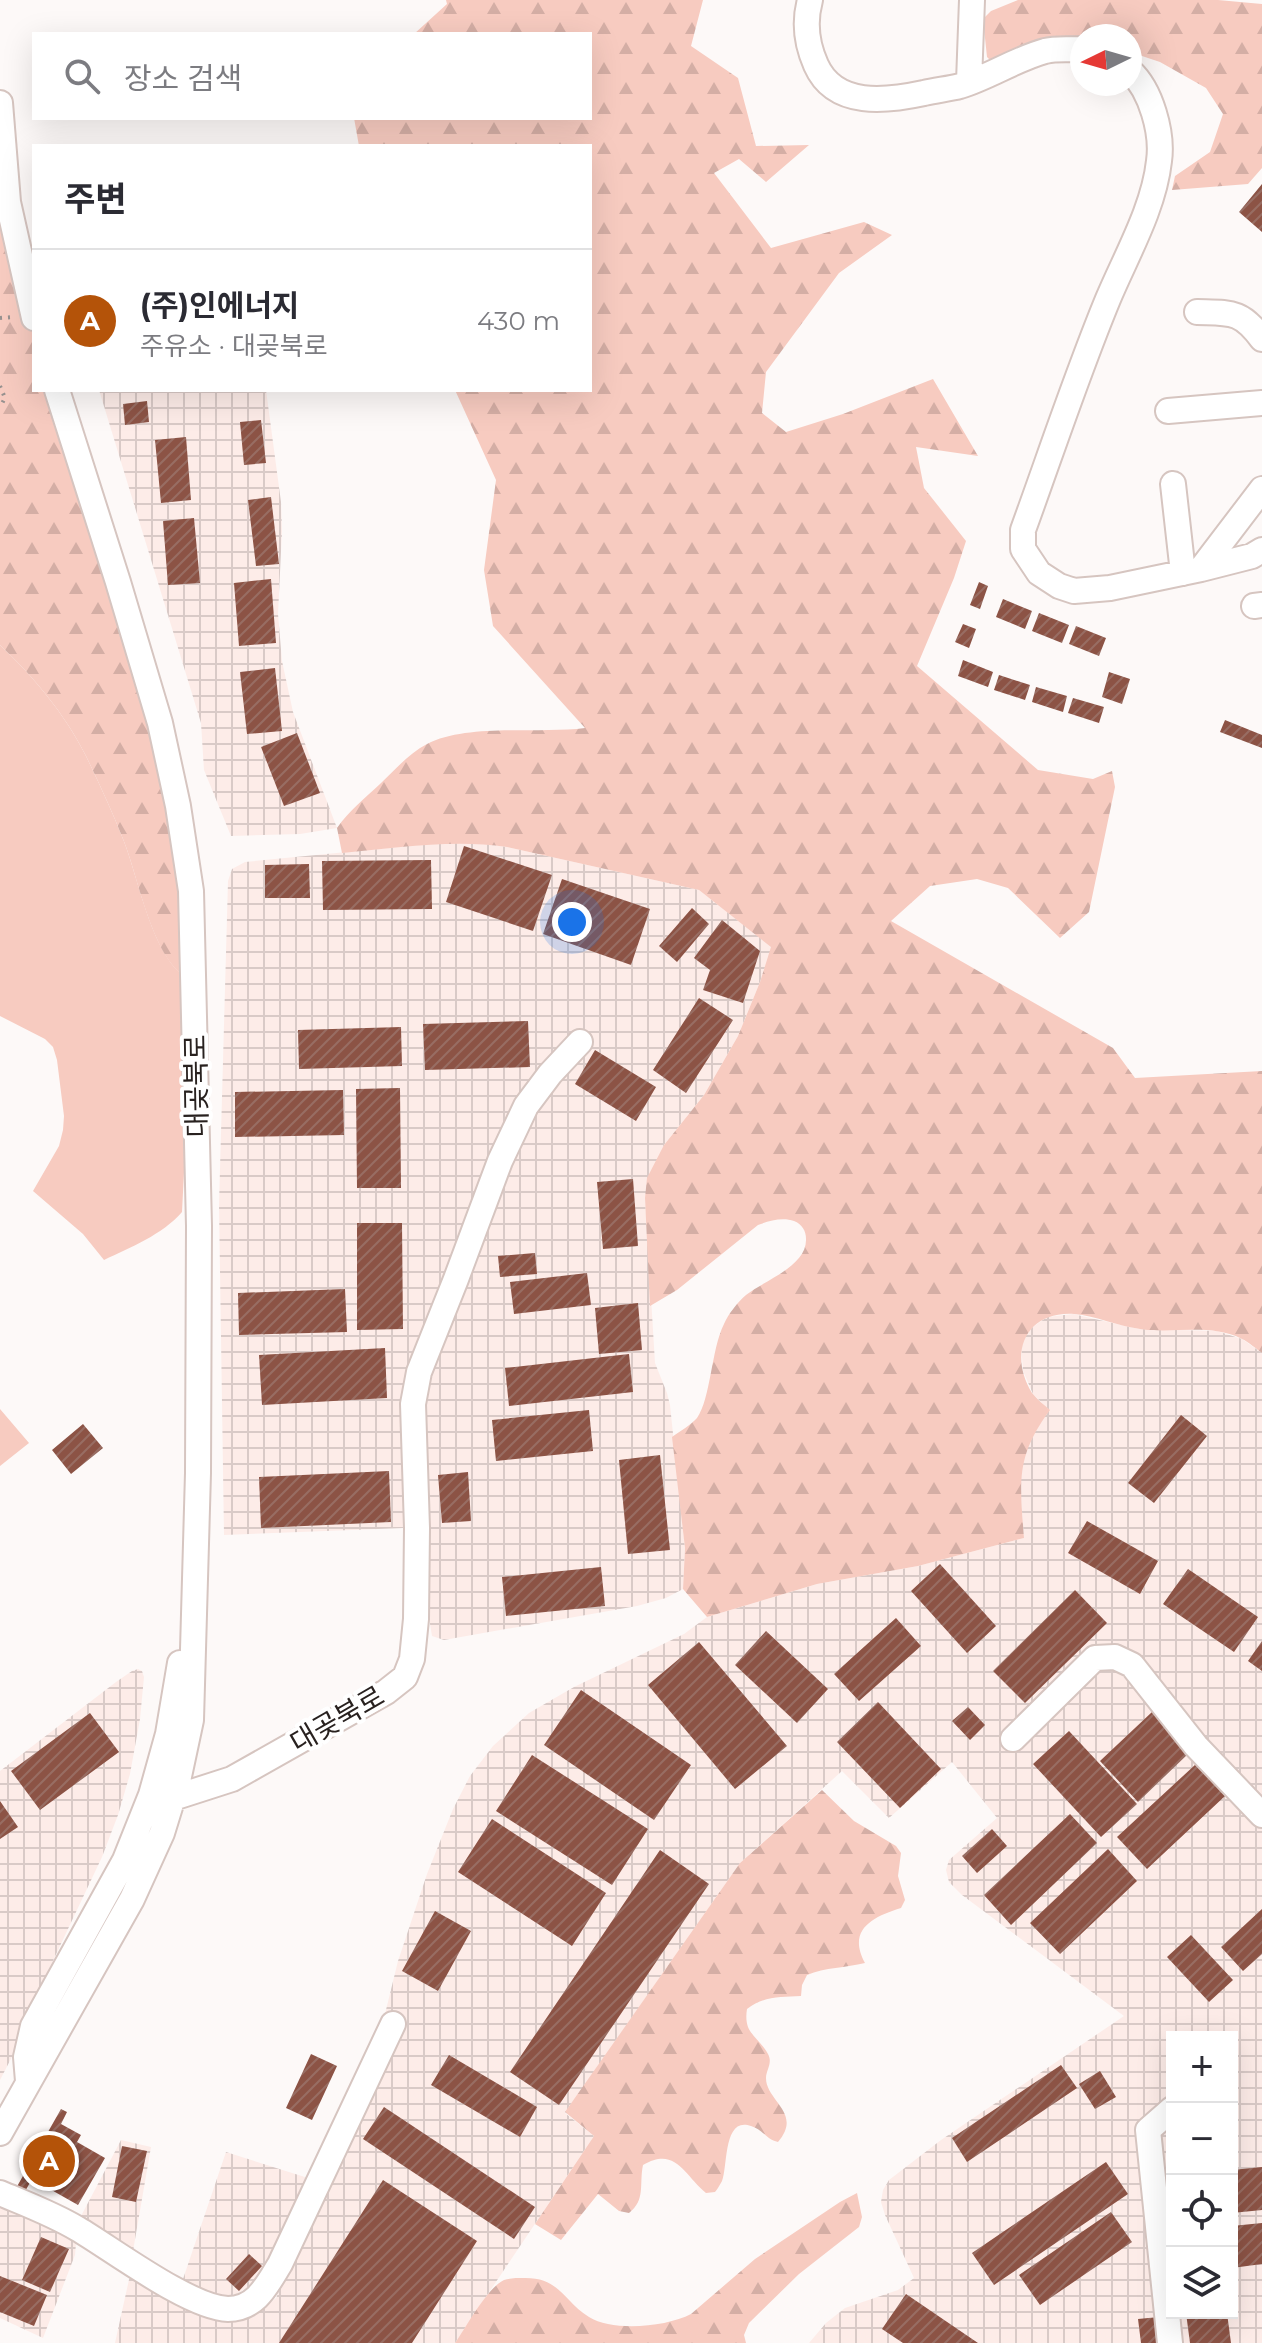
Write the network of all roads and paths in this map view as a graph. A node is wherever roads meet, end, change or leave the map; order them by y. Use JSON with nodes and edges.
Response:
{"nodes":[{"id":1,"x":810,"y":0,"type":"edge"},
{"id":2,"x":972,"y":0,"type":"edge"},
{"id":3,"x":1070,"y":49,"type":"edge"},
{"id":4,"x":969,"y":82,"type":"junction"},
{"id":5,"x":1142,"y":83,"type":"edge"},
{"id":6,"x":0,"y":103,"type":"edge"},
{"id":7,"x":32,"y":309,"type":"edge"},
{"id":8,"x":1197,"y":312,"type":"dead end"},
{"id":9,"x":1262,"y":339,"type":"edge"},
{"id":10,"x":0,"y":386,"type":"edge"},
{"id":11,"x":58,"y":392,"type":"edge"},
{"id":12,"x":1262,"y":403,"type":"edge"},
{"id":13,"x":0,"y":407,"type":"edge"},
{"id":14,"x":1168,"y":411,"type":"dead end"},
{"id":15,"x":1173,"y":484,"type":"dead end"},
{"id":16,"x":1262,"y":489,"type":"edge"},
{"id":17,"x":1262,"y":550,"type":"edge"},
{"id":18,"x":1192,"y":571,"type":"junction"},
{"id":19,"x":580,"y":1042,"type":"dead end"},
{"id":20,"x":194,"y":1636,"type":"junction"},
{"id":21,"x":1013,"y":1739,"type":"dead end"},
{"id":22,"x":173,"y":1798,"type":"junction"},
{"id":23,"x":1262,"y":1815,"type":"edge"},
{"id":24,"x":393,"y":2024,"type":"dead end"},
{"id":25,"x":28,"y":2081,"type":"junction"},
{"id":26,"x":1166,"y":2114,"type":"edge"},
{"id":27,"x":0,"y":2133,"type":"edge"},
{"id":28,"x":0,"y":2193,"type":"edge"},
{"id":29,"x":1170,"y":2343,"type":"edge"}],
"edges":[{"from":1,"to":4,"type":"street"},
{"from":2,"to":4,"type":"street"},
{"from":3,"to":4,"type":"street"},
{"from":5,"to":18,"type":"street"},
{"from":6,"to":7,"type":"street"},
{"from":8,"to":9,"type":"street"},
{"from":10,"to":13,"type":"path"},
{"from":11,"to":20,"type":"street","name":"대곶북로"},
{"from":12,"to":14,"type":"street"},
{"from":15,"to":18,"type":"street"},
{"from":16,"to":18,"type":"street"},
{"from":17,"to":18,"type":"street"},
{"from":19,"to":22,"type":"street","name":"대곶북로"},
{"from":20,"to":22,"type":"street","name":"대곶북로"},
{"from":20,"to":25,"type":"street"},
{"from":21,"to":23,"type":"street"},
{"from":22,"to":25,"type":"street","name":"대곶북로"},
{"from":24,"to":28,"type":"street"},
{"from":25,"to":27,"type":"street","name":"대곶북로"},
{"from":26,"to":29,"type":"street"}]}
